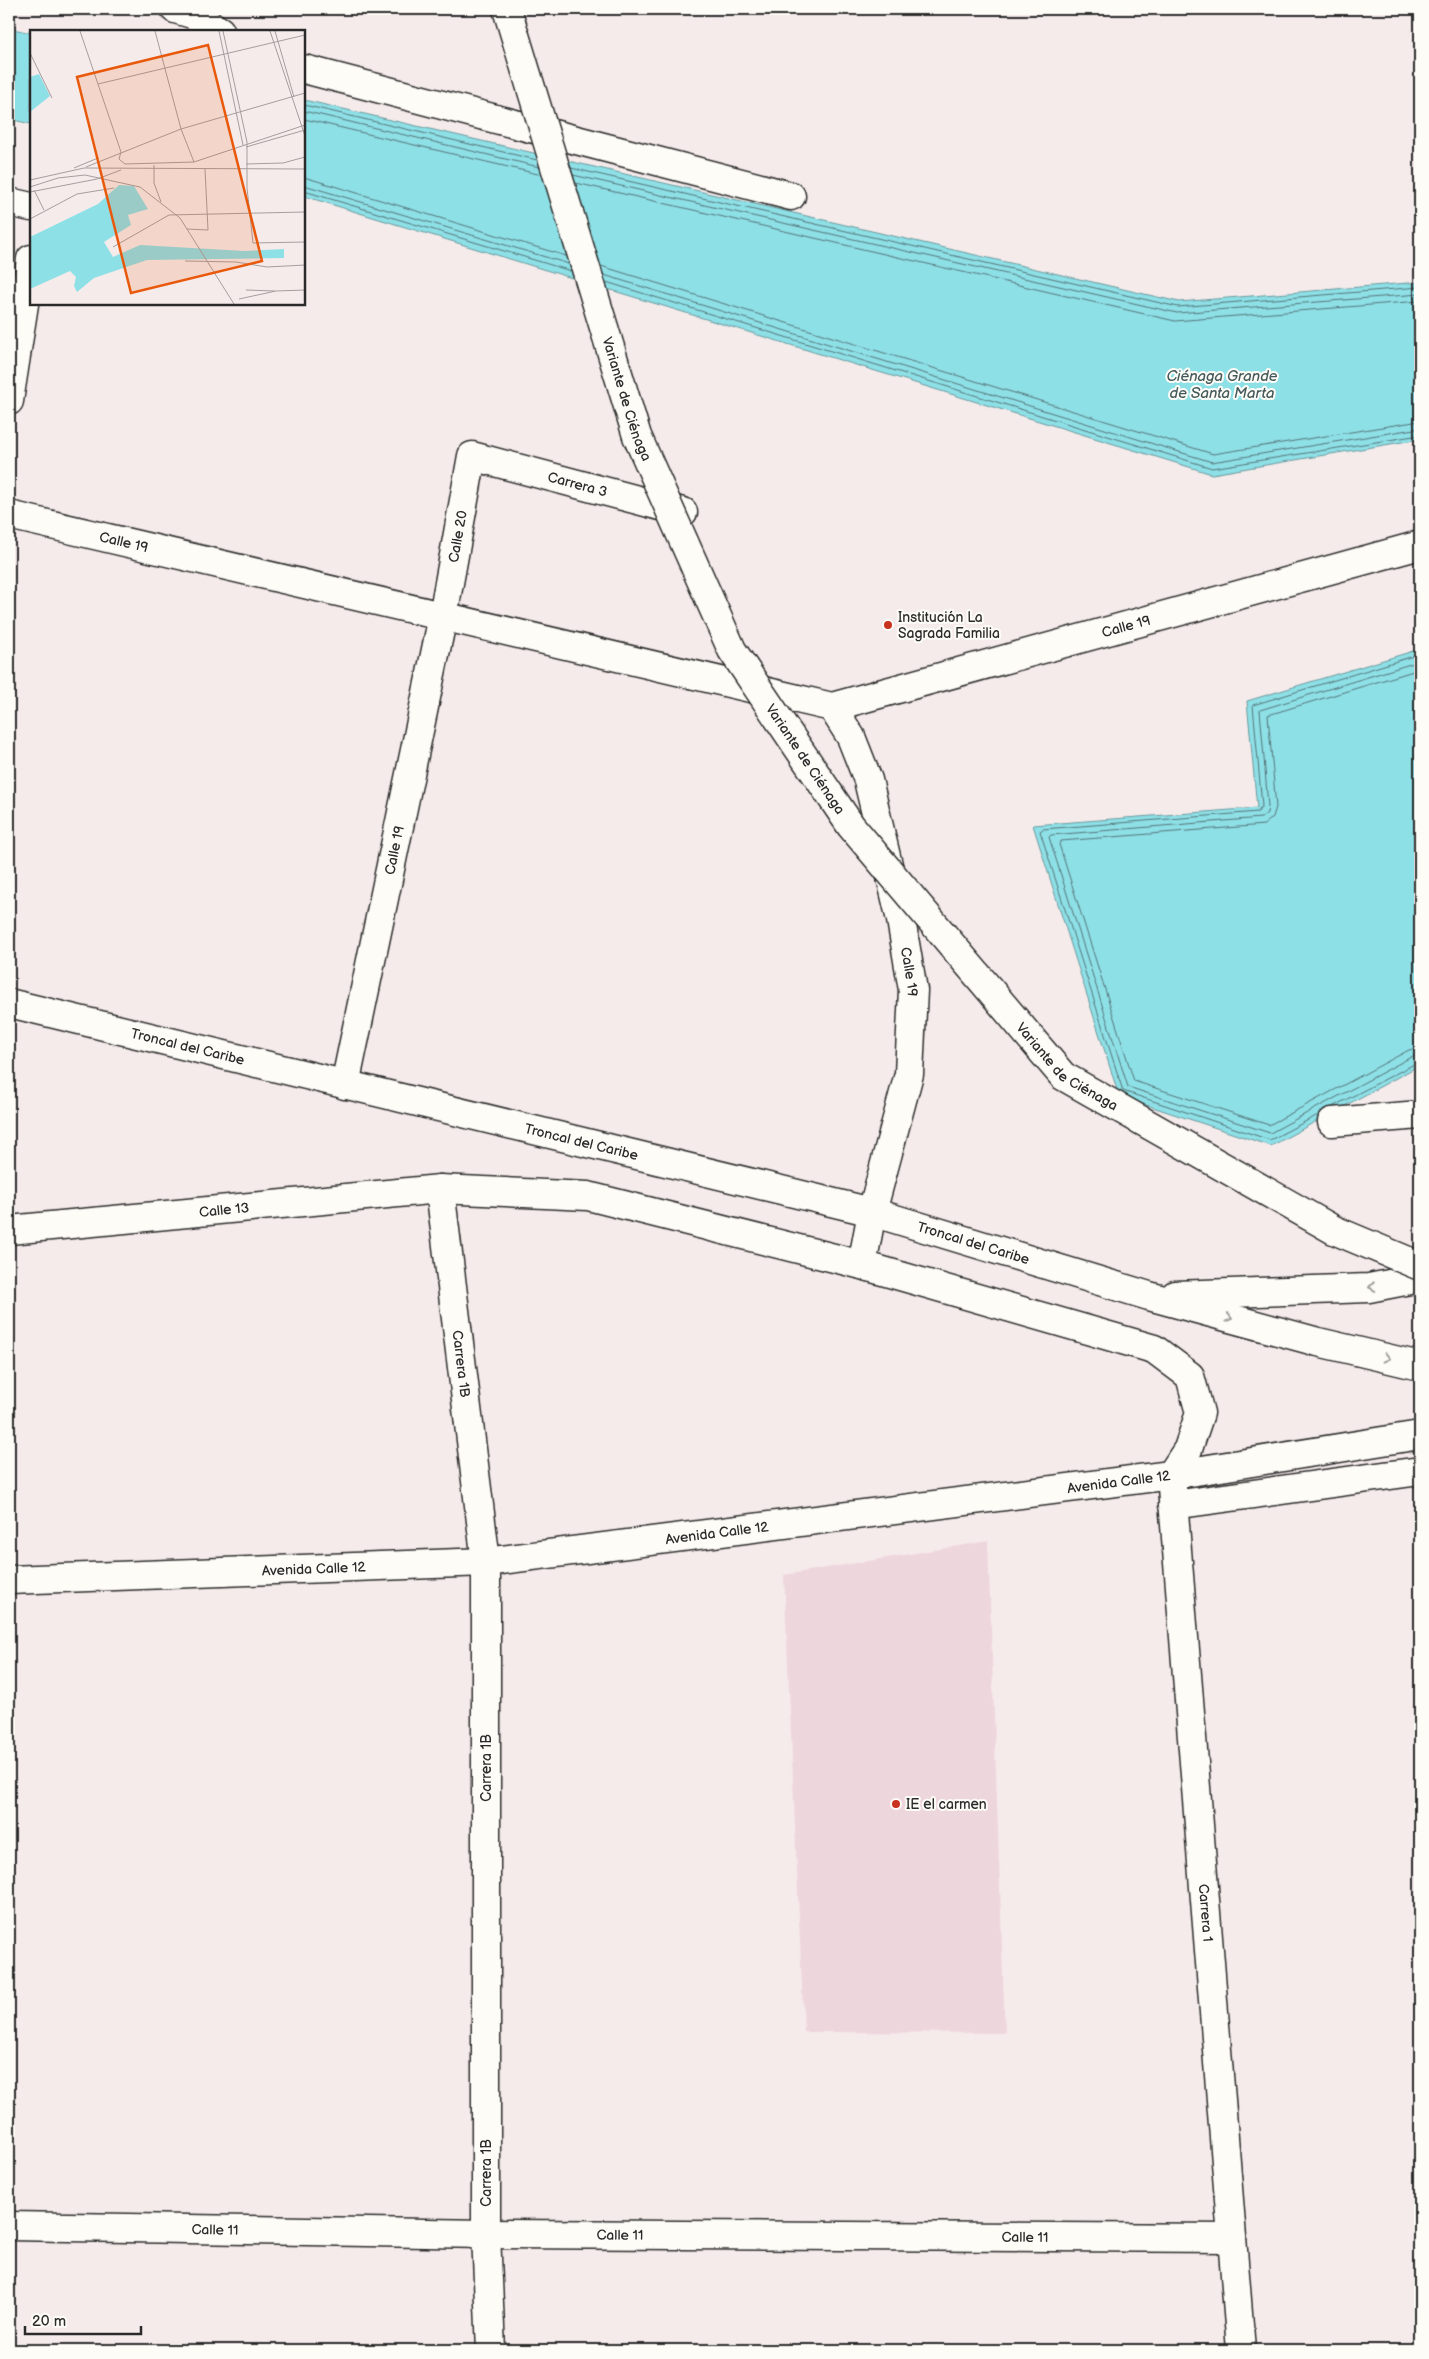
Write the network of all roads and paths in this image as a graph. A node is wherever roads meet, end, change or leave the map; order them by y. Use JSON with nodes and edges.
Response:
{"nodes":[{"id":1,"x":175,"y":9,"type":"edge"},
{"id":2,"x":507,"y":9,"type":"edge"},
{"id":3,"x":218,"y":30,"type":"edge"},
{"id":4,"x":305,"y":68,"type":"edge"},
{"id":5,"x":791,"y":196,"type":"dead end"},
{"id":6,"x":9,"y":202,"type":"edge"},
{"id":7,"x":30,"y":207,"type":"edge"},
{"id":8,"x":30,"y":265,"type":"edge"},
{"id":9,"x":9,"y":401,"type":"edge"},
{"id":10,"x":472,"y":456,"type":"joint"},
{"id":11,"x":683,"y":512,"type":"dead end"},
{"id":12,"x":9,"y":515,"type":"edge"},
{"id":13,"x":1420,"y":545,"type":"edge"},
{"id":14,"x":442,"y":616,"type":"junction"},
{"id":15,"x":832,"y":708,"type":"junction"},
{"id":16,"x":9,"y":1003,"type":"edge"},
{"id":17,"x":346,"y":1085,"type":"junction"},
{"id":18,"x":1420,"y":1115,"type":"edge"},
{"id":19,"x":1332,"y":1122,"type":"dead end"},
{"id":20,"x":440,"y":1188,"type":"junction"},
{"id":21,"x":872,"y":1212,"type":"junction"},
{"id":22,"x":9,"y":1230,"type":"edge"},
{"id":23,"x":862,"y":1265,"type":"junction"},
{"id":24,"x":1420,"y":1266,"type":"edge"},
{"id":25,"x":1420,"y":1278,"type":"edge"},
{"id":26,"x":1148,"y":1296,"type":"junction"},
{"id":27,"x":1420,"y":1366,"type":"edge"},
{"id":28,"x":1420,"y":1435,"type":"edge"},
{"id":29,"x":1420,"y":1471,"type":"edge"},
{"id":30,"x":1171,"y":1475,"type":"junction"},
{"id":31,"x":1173,"y":1505,"type":"junction"},
{"id":32,"x":486,"y":1562,"type":"junction"},
{"id":33,"x":9,"y":1580,"type":"edge"},
{"id":34,"x":9,"y":2226,"type":"edge"},
{"id":35,"x":486,"y":2234,"type":"junction"},
{"id":36,"x":1232,"y":2238,"type":"junction"},
{"id":37,"x":491,"y":2350,"type":"edge"},
{"id":38,"x":1241,"y":2350,"type":"edge"}],
"edges":[{"from":1,"to":3,"type":"main road"},
{"from":2,"to":24,"type":"main road","name":"Variante de Ciénaga","bridge":true},
{"from":4,"to":5,"type":"main road"},
{"from":6,"to":7,"type":"main road"},
{"from":8,"to":9,"type":"main road"},
{"from":10,"to":11,"type":"main road","name":"Carrera 3"},
{"from":10,"to":14,"type":"main road","name":"Calle 20"},
{"from":12,"to":14,"type":"main road","name":"Calle 19"},
{"from":13,"to":15,"type":"main road","name":"Calle 19"},
{"from":14,"to":15,"type":"main road","name":"Calle 19"},
{"from":14,"to":17,"type":"main road","name":"Calle 19"},
{"from":15,"to":21,"type":"main road","name":"Calle 19"},
{"from":16,"to":17,"type":"main road","name":"Troncal del Caribe"},
{"from":17,"to":21,"type":"main road","name":"Troncal del Caribe"},
{"from":18,"to":19,"type":"main road"},
{"from":20,"to":22,"type":"main road","name":"Calle 13"},
{"from":20,"to":23,"type":"main road","name":"Calle 13"},
{"from":20,"to":32,"type":"main road","name":"Carrera 1B"},
{"from":21,"to":23,"type":"main road","name":"Calle 19"},
{"from":21,"to":26,"type":"main road","name":"Troncal del Caribe"},
{"from":23,"to":30,"type":"main road","name":"Calle 13"},
{"from":25,"to":26,"type":"main road","name":"Troncal del Caribe","one_way":true},
{"from":26,"to":27,"type":"main road","name":"Troncal del Caribe","one_way":true},
{"from":28,"to":30,"type":"main road","name":"Avenida Calle 12"},
{"from":29,"to":31,"type":"main road"},
{"from":30,"to":31,"type":"main road","name":"Carrera 1"},
{"from":30,"to":32,"type":"main road","name":"Avenida Calle 12"},
{"from":31,"to":36,"type":"main road","name":"Carrera 1"},
{"from":32,"to":33,"type":"main road","name":"Avenida Calle 12"},
{"from":32,"to":35,"type":"main road","name":"Carrera 1B"},
{"from":34,"to":35,"type":"main road","name":"Calle 11"},
{"from":35,"to":36,"type":"main road","name":"Calle 11"},
{"from":35,"to":37,"type":"main road","name":"Carrera 1B"},
{"from":36,"to":38,"type":"main road","name":"Carrera 1"}]}
